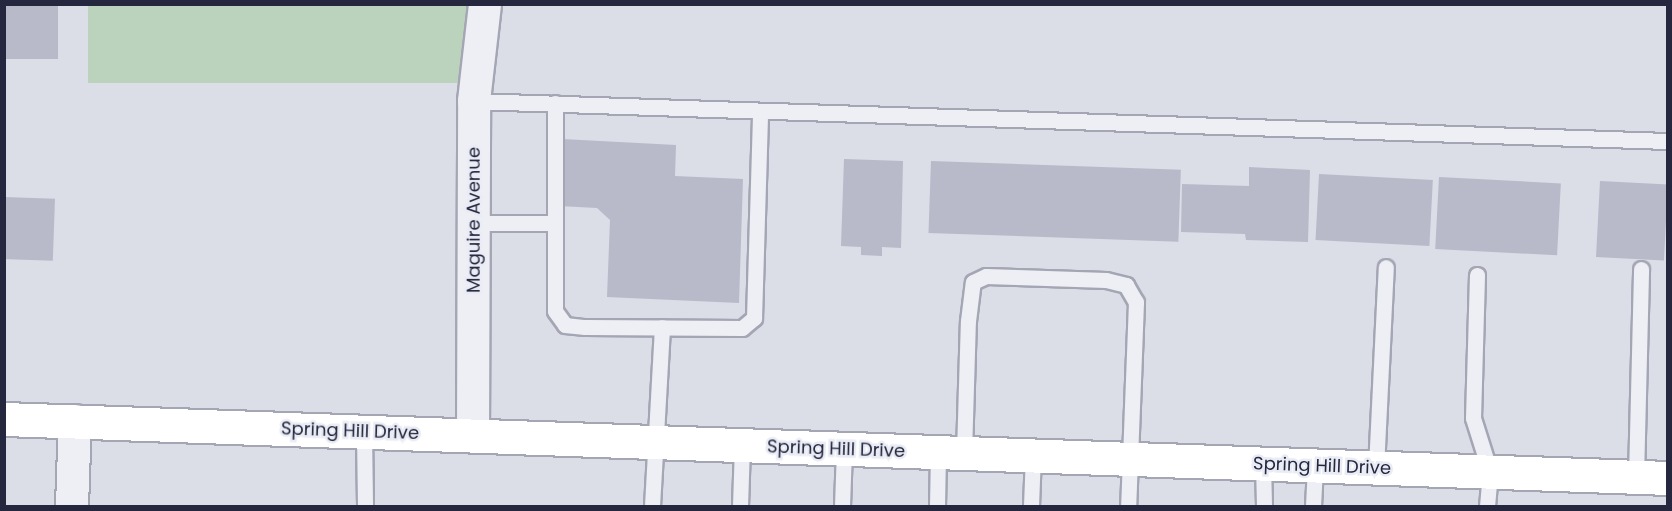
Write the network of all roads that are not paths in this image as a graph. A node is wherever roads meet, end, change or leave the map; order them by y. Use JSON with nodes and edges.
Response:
{"nodes":[{"id":1,"x":485,"y":4,"type":"edge"},
{"id":2,"x":474,"y":100,"type":"junction"},
{"id":3,"x":555,"y":103,"type":"junction"},
{"id":4,"x":760,"y":111,"type":"junction"},
{"id":5,"x":1668,"y":141,"type":"edge"},
{"id":6,"x":474,"y":223,"type":"junction"},
{"id":7,"x":554,"y":223,"type":"junction"},
{"id":8,"x":1386,"y":267,"type":"dead end"},
{"id":9,"x":1641,"y":269,"type":"dead end"},
{"id":10,"x":1477,"y":275,"type":"dead end"},
{"id":11,"x":662,"y":327,"type":"junction"},
{"id":12,"x":4,"y":418,"type":"edge"},
{"id":13,"x":75,"y":421,"type":"junction"},
{"id":14,"x":364,"y":432,"type":"junction"},
{"id":15,"x":473,"y":436,"type":"junction"},
{"id":16,"x":656,"y":442,"type":"junction"},
{"id":17,"x":742,"y":445,"type":"junction"},
{"id":18,"x":844,"y":449,"type":"junction"},
{"id":19,"x":951,"y":453,"type":"junction"},
{"id":20,"x":1033,"y":455,"type":"junction"},
{"id":21,"x":1129,"y":459,"type":"junction"},
{"id":22,"x":1263,"y":464,"type":"junction"},
{"id":23,"x":1315,"y":466,"type":"junction"},
{"id":24,"x":1376,"y":468,"type":"junction"},
{"id":25,"x":1490,"y":472,"type":"junction"},
{"id":26,"x":1652,"y":477,"type":"edge"},
{"id":27,"x":72,"y":507,"type":"edge"},
{"id":28,"x":365,"y":507,"type":"edge"},
{"id":29,"x":652,"y":507,"type":"edge"},
{"id":30,"x":740,"y":507,"type":"edge"},
{"id":31,"x":842,"y":507,"type":"edge"},
{"id":32,"x":937,"y":507,"type":"edge"},
{"id":33,"x":1031,"y":507,"type":"edge"},
{"id":34,"x":1128,"y":507,"type":"edge"},
{"id":35,"x":1264,"y":507,"type":"edge"},
{"id":36,"x":1313,"y":507,"type":"edge"},
{"id":37,"x":1487,"y":507,"type":"edge"}],
"edges":[{"from":1,"to":2,"type":"street","name":"Maguire Avenue"},
{"from":2,"to":3,"type":"lane"},
{"from":2,"to":6,"type":"street","name":"Maguire Avenue"},
{"from":3,"to":4,"type":"lane"},
{"from":3,"to":7,"type":"lane"},
{"from":4,"to":5,"type":"lane"},
{"from":4,"to":11,"type":"lane"},
{"from":6,"to":7,"type":"lane"},
{"from":6,"to":15,"type":"street","name":"Maguire Avenue"},
{"from":7,"to":11,"type":"lane"},
{"from":8,"to":24,"type":"lane"},
{"from":9,"to":26,"type":"lane"},
{"from":10,"to":25,"type":"lane"},
{"from":11,"to":16,"type":"lane"},
{"from":12,"to":13,"type":"main road","name":"Spring Hill Drive"},
{"from":13,"to":14,"type":"main road","name":"Spring Hill Drive"},
{"from":13,"to":27,"type":"street"},
{"from":14,"to":15,"type":"main road","name":"Spring Hill Drive"},
{"from":14,"to":28,"type":"lane"},
{"from":15,"to":16,"type":"main road","name":"Spring Hill Drive"},
{"from":16,"to":17,"type":"main road","name":"Spring Hill Drive"},
{"from":16,"to":29,"type":"lane"},
{"from":17,"to":18,"type":"main road","name":"Spring Hill Drive"},
{"from":17,"to":30,"type":"lane"},
{"from":18,"to":19,"type":"main road","name":"Spring Hill Drive"},
{"from":18,"to":31,"type":"lane"},
{"from":19,"to":20,"type":"main road","name":"Spring Hill Drive"},
{"from":19,"to":21,"type":"lane"},
{"from":19,"to":32,"type":"lane"},
{"from":20,"to":21,"type":"main road","name":"Spring Hill Drive"},
{"from":20,"to":33,"type":"lane"},
{"from":21,"to":22,"type":"main road","name":"Spring Hill Drive"},
{"from":21,"to":34,"type":"lane"},
{"from":22,"to":23,"type":"main road","name":"Spring Hill Drive"},
{"from":22,"to":35,"type":"lane"},
{"from":23,"to":24,"type":"main road","name":"Spring Hill Drive"},
{"from":23,"to":36,"type":"lane"},
{"from":24,"to":25,"type":"main road","name":"Spring Hill Drive"},
{"from":25,"to":26,"type":"main road","name":"Spring Hill Drive"},
{"from":25,"to":37,"type":"lane"}]}
